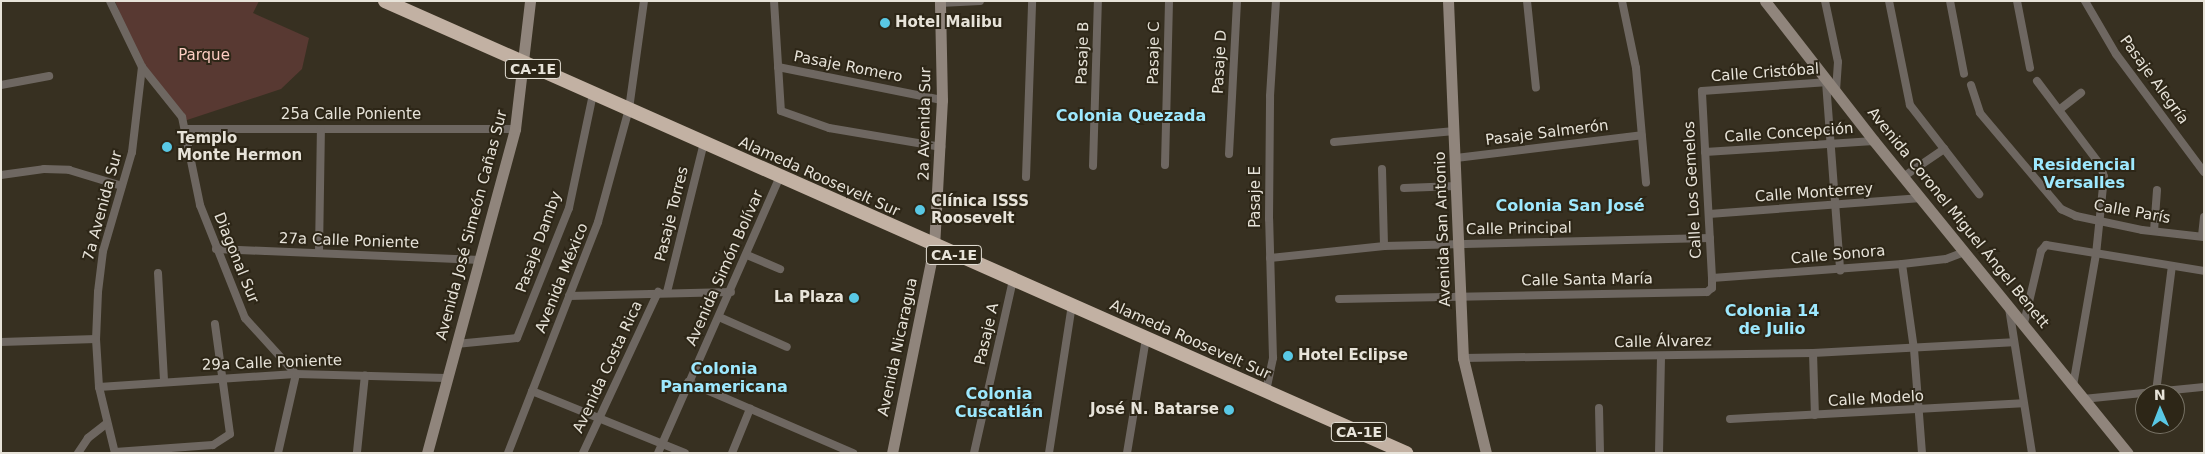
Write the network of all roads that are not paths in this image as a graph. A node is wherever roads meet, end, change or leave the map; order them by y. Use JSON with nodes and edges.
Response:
{"nodes":[{"id":1,"x":110,"y":1,"type":"edge"},
{"id":2,"x":385,"y":1,"type":"edge"},
{"id":3,"x":530,"y":1,"type":"edge"},
{"id":4,"x":644,"y":1,"type":"edge"},
{"id":5,"x":774,"y":1,"type":"edge"},
{"id":6,"x":980,"y":1,"type":"edge"},
{"id":7,"x":1032,"y":1,"type":"edge"},
{"id":8,"x":1098,"y":1,"type":"edge"},
{"id":9,"x":1169,"y":1,"type":"edge"},
{"id":10,"x":1237,"y":1,"type":"edge"},
{"id":11,"x":1276,"y":1,"type":"edge"},
{"id":12,"x":1448,"y":1,"type":"edge"},
{"id":13,"x":1527,"y":1,"type":"edge"},
{"id":14,"x":1622,"y":1,"type":"edge"},
{"id":15,"x":1765,"y":1,"type":"edge"},
{"id":16,"x":1825,"y":1,"type":"edge"},
{"id":17,"x":1889,"y":1,"type":"edge"},
{"id":18,"x":1950,"y":1,"type":"edge"},
{"id":19,"x":2017,"y":1,"type":"edge"},
{"id":20,"x":2085,"y":1,"type":"edge"},
{"id":21,"x":940,"y":2,"type":"edge"},
{"id":22,"x":521,"y":64,"type":"junction"},
{"id":23,"x":142,"y":67,"type":"junction"},
{"id":24,"x":778,"y":67,"type":"junction"},
{"id":25,"x":2030,"y":68,"type":"dead end"},
{"id":26,"x":1964,"y":74,"type":"dead end"},
{"id":27,"x":49,"y":76,"type":"dead end"},
{"id":28,"x":2037,"y":81,"type":"dead end"},
{"id":29,"x":1,"y":85,"type":"edge"},
{"id":30,"x":1830,"y":85,"type":"junction"},
{"id":31,"x":1971,"y":86,"type":"dead end"},
{"id":32,"x":1536,"y":88,"type":"dead end"},
{"id":33,"x":1703,"y":91,"type":"joint"},
{"id":34,"x":2081,"y":92,"type":"dead end"},
{"id":35,"x":593,"y":94,"type":"junction"},
{"id":36,"x":942,"y":100,"type":"junction"},
{"id":37,"x":629,"y":109,"type":"junction"},
{"id":38,"x":2059,"y":110,"type":"junction"},
{"id":39,"x":187,"y":129,"type":"junction"},
{"id":40,"x":321,"y":129,"type":"junction"},
{"id":41,"x":516,"y":129,"type":"junction"},
{"id":42,"x":1455,"y":131,"type":"junction"},
{"id":43,"x":1642,"y":134,"type":"junction"},
{"id":44,"x":1874,"y":141,"type":"junction"},
{"id":45,"x":1334,"y":142,"type":"dead end"},
{"id":46,"x":704,"y":143,"type":"junction"},
{"id":47,"x":1831,"y":144,"type":"junction"},
{"id":48,"x":941,"y":147,"type":"junction"},
{"id":49,"x":1944,"y":149,"type":"junction"},
{"id":50,"x":1705,"y":152,"type":"junction"},
{"id":51,"x":1229,"y":154,"type":"dead end"},
{"id":52,"x":1456,"y":158,"type":"junction"},
{"id":53,"x":1165,"y":165,"type":"dead end"},
{"id":54,"x":1093,"y":166,"type":"dead end"},
{"id":55,"x":1382,"y":169,"type":"dead end"},
{"id":56,"x":2204,"y":172,"type":"edge"},
{"id":57,"x":1,"y":175,"type":"edge"},
{"id":58,"x":1904,"y":176,"type":"junction"},
{"id":59,"x":780,"y":177,"type":"junction"},
{"id":60,"x":1026,"y":177,"type":"dead end"},
{"id":61,"x":1646,"y":183,"type":"dead end"},
{"id":62,"x":122,"y":186,"type":"junction"},
{"id":63,"x":1457,"y":186,"type":"junction"},
{"id":64,"x":1404,"y":188,"type":"dead end"},
{"id":65,"x":2157,"y":190,"type":"dead end"},
{"id":66,"x":1979,"y":194,"type":"dead end"},
{"id":67,"x":1921,"y":198,"type":"junction"},
{"id":68,"x":1836,"y":206,"type":"junction"},
{"id":69,"x":1709,"y":214,"type":"junction"},
{"id":70,"x":2204,"y":217,"type":"edge"},
{"id":71,"x":2100,"y":221,"type":"junction"},
{"id":72,"x":2154,"y":231,"type":"junction"},
{"id":73,"x":2203,"y":236,"type":"edge"},
{"id":74,"x":1710,"y":238,"type":"junction"},
{"id":75,"x":1459,"y":244,"type":"junction"},
{"id":76,"x":1384,"y":246,"type":"junction"},
{"id":77,"x":934,"y":247,"type":"junction"},
{"id":78,"x":216,"y":249,"type":"junction"},
{"id":79,"x":318,"y":252,"type":"junction"},
{"id":80,"x":1964,"y":252,"type":"junction"},
{"id":81,"x":2096,"y":254,"type":"junction"},
{"id":82,"x":747,"y":255,"type":"junction"},
{"id":83,"x":1270,"y":258,"type":"junction"},
{"id":84,"x":481,"y":260,"type":"junction"},
{"id":85,"x":1902,"y":264,"type":"junction"},
{"id":86,"x":2172,"y":266,"type":"junction"},
{"id":87,"x":780,"y":269,"type":"dead end"},
{"id":88,"x":1840,"y":270,"type":"junction"},
{"id":89,"x":2204,"y":271,"type":"edge"},
{"id":90,"x":158,"y":274,"type":"dead end"},
{"id":91,"x":1712,"y":278,"type":"junction"},
{"id":92,"x":1013,"y":280,"type":"junction"},
{"id":93,"x":1712,"y":288,"type":"joint"},
{"id":94,"x":658,"y":292,"type":"junction"},
{"id":95,"x":667,"y":292,"type":"junction"},
{"id":96,"x":731,"y":292,"type":"junction"},
{"id":97,"x":1460,"y":295,"type":"junction"},
{"id":98,"x":569,"y":296,"type":"junction"},
{"id":99,"x":1339,"y":299,"type":"dead end"},
{"id":100,"x":1072,"y":305,"type":"junction"},
{"id":101,"x":2009,"y":308,"type":"junction"},
{"id":102,"x":719,"y":317,"type":"junction"},
{"id":103,"x":2024,"y":323,"type":"junction"},
{"id":104,"x":215,"y":324,"type":"dead end"},
{"id":105,"x":1146,"y":338,"type":"junction"},
{"id":106,"x":96,"y":339,"type":"junction"},
{"id":107,"x":1,"y":342,"type":"edge"},
{"id":108,"x":2013,"y":342,"type":"junction"},
{"id":109,"x":456,"y":344,"type":"junction"},
{"id":110,"x":787,"y":347,"type":"dead end"},
{"id":111,"x":1914,"y":349,"type":"junction"},
{"id":112,"x":1812,"y":353,"type":"junction"},
{"id":113,"x":1661,"y":356,"type":"junction"},
{"id":114,"x":1464,"y":358,"type":"junction"},
{"id":115,"x":296,"y":374,"type":"junction"},
{"id":116,"x":365,"y":375,"type":"junction"},
{"id":117,"x":222,"y":377,"type":"junction"},
{"id":118,"x":446,"y":378,"type":"junction"},
{"id":119,"x":164,"y":382,"type":"junction"},
{"id":120,"x":688,"y":382,"type":"junction"},
{"id":121,"x":2157,"y":384,"type":"edge"},
{"id":122,"x":2073,"y":386,"type":"junction"},
{"id":123,"x":99,"y":387,"type":"junction"},
{"id":124,"x":2204,"y":387,"type":"edge"},
{"id":125,"x":2185,"y":389,"type":"edge"},
{"id":126,"x":532,"y":391,"type":"junction"},
{"id":127,"x":1266,"y":391,"type":"junction"},
{"id":128,"x":2135,"y":394,"type":"edge"},
{"id":129,"x":2083,"y":399,"type":"junction"},
{"id":130,"x":2023,"y":403,"type":"junction"},
{"id":131,"x":1599,"y":408,"type":"dead end"},
{"id":132,"x":750,"y":409,"type":"junction"},
{"id":133,"x":1920,"y":411,"type":"junction"},
{"id":134,"x":1815,"y":415,"type":"junction"},
{"id":135,"x":598,"y":416,"type":"junction"},
{"id":136,"x":1730,"y":419,"type":"dead end"},
{"id":137,"x":107,"y":423,"type":"junction"},
{"id":138,"x":662,"y":443,"type":"junction"},
{"id":139,"x":115,"y":452,"type":"edge"},
{"id":140,"x":357,"y":452,"type":"edge"},
{"id":141,"x":78,"y":453,"type":"edge"},
{"id":142,"x":278,"y":453,"type":"edge"},
{"id":143,"x":427,"y":453,"type":"edge"},
{"id":144,"x":508,"y":453,"type":"edge"},
{"id":145,"x":583,"y":453,"type":"edge"},
{"id":146,"x":658,"y":453,"type":"edge"},
{"id":147,"x":685,"y":453,"type":"edge"},
{"id":148,"x":732,"y":453,"type":"edge"},
{"id":149,"x":853,"y":453,"type":"edge"},
{"id":150,"x":892,"y":453,"type":"edge"},
{"id":151,"x":974,"y":453,"type":"edge"},
{"id":152,"x":1049,"y":453,"type":"edge"},
{"id":153,"x":1128,"y":453,"type":"edge"},
{"id":154,"x":1406,"y":453,"type":"edge"},
{"id":155,"x":1486,"y":453,"type":"edge"},
{"id":156,"x":1600,"y":453,"type":"edge"},
{"id":157,"x":1658,"y":453,"type":"edge"},
{"id":158,"x":1922,"y":453,"type":"edge"},
{"id":159,"x":2032,"y":453,"type":"edge"},
{"id":160,"x":2128,"y":453,"type":"edge"}],
"edges":[{"from":1,"to":23,"type":"street"},
{"from":2,"to":22,"type":"highway","name":"Alameda Roosevelt Sur","number":"CA-1E"},
{"from":3,"to":22,"type":"street","name":"Avenida José Simeón Cañas Sur"},
{"from":4,"to":37,"type":"street","name":"Avenida México"},
{"from":5,"to":24,"type":"street"},
{"from":6,"to":21,"type":"street"},
{"from":7,"to":60,"type":"street"},
{"from":8,"to":54,"type":"street","name":"Pasaje B"},
{"from":9,"to":53,"type":"street","name":"Pasaje C"},
{"from":10,"to":51,"type":"street","name":"Pasaje D"},
{"from":11,"to":83,"type":"street","name":"Pasaje E"},
{"from":12,"to":42,"type":"street","name":"Avenida San Antonio"},
{"from":13,"to":32,"type":"street"},
{"from":14,"to":43,"type":"street"},
{"from":15,"to":30,"type":"street","name":"Avenida Coronel Miguel Ángel Benett"},
{"from":16,"to":30,"type":"street"},
{"from":17,"to":49,"type":"street"},
{"from":18,"to":26,"type":"street"},
{"from":19,"to":25,"type":"street"},
{"from":20,"to":56,"type":"street","name":"Pasaje Alegría"},
{"from":21,"to":36,"type":"street","name":"2a Avenida Sur"},
{"from":22,"to":35,"type":"highway","name":"Alameda Roosevelt Sur","number":"CA-1E"},
{"from":22,"to":41,"type":"street","name":"Avenida José Simeón Cañas Sur"},
{"from":23,"to":39,"type":"street","name":"Diagonal Sur"},
{"from":23,"to":62,"type":"street","name":"7a Avenida Sur"},
{"from":24,"to":36,"type":"street","name":"Pasaje Romero"},
{"from":24,"to":48,"type":"street"},
{"from":27,"to":29,"type":"street"},
{"from":28,"to":38,"type":"street"},
{"from":30,"to":33,"type":"street","name":"Calle Cristóbal"},
{"from":30,"to":44,"type":"street","name":"Avenida Coronel Miguel Ángel Benett"},
{"from":30,"to":47,"type":"street"},
{"from":31,"to":71,"type":"street","name":"Calle París"},
{"from":33,"to":50,"type":"street","name":"Calle Los Gemelos"},
{"from":34,"to":38,"type":"street"},
{"from":35,"to":37,"type":"highway","name":"Alameda Roosevelt Sur","number":"CA-1E"},
{"from":35,"to":109,"type":"street","name":"Pasaje Damby"},
{"from":36,"to":48,"type":"street","name":"2a Avenida Sur"},
{"from":37,"to":46,"type":"highway","name":"Alameda Roosevelt Sur","number":"CA-1E"},
{"from":37,"to":98,"type":"street","name":"Avenida México"},
{"from":38,"to":71,"type":"street"},
{"from":39,"to":40,"type":"street","name":"25a Calle Poniente"},
{"from":39,"to":78,"type":"street","name":"Diagonal Sur"},
{"from":40,"to":41,"type":"street","name":"25a Calle Poniente"},
{"from":40,"to":79,"type":"street"},
{"from":41,"to":84,"type":"street","name":"Avenida José Simeón Cañas Sur"},
{"from":42,"to":45,"type":"street"},
{"from":42,"to":52,"type":"street","name":"Avenida San Antonio"},
{"from":43,"to":52,"type":"street","name":"Pasaje Salmerón"},
{"from":43,"to":61,"type":"street"},
{"from":44,"to":47,"type":"street","name":"Calle Concepción"},
{"from":44,"to":58,"type":"street","name":"Avenida Coronel Miguel Ángel Benett"},
{"from":46,"to":59,"type":"highway","name":"Alameda Roosevelt Sur","number":"CA-1E"},
{"from":46,"to":95,"type":"street","name":"Pasaje Torres"},
{"from":47,"to":50,"type":"street","name":"Calle Concepción"},
{"from":47,"to":68,"type":"street"},
{"from":48,"to":77,"type":"street","name":"2a Avenida Sur"},
{"from":49,"to":58,"type":"street"},
{"from":49,"to":66,"type":"street"},
{"from":50,"to":69,"type":"street","name":"Calle Los Gemelos"},
{"from":52,"to":63,"type":"street","name":"Avenida San Antonio"},
{"from":55,"to":76,"type":"street"},
{"from":57,"to":62,"type":"street"},
{"from":58,"to":67,"type":"street","name":"Avenida Coronel Miguel Ángel Benett"},
{"from":59,"to":77,"type":"highway","name":"Alameda Roosevelt Sur","number":"CA-1E"},
{"from":59,"to":82,"type":"street","name":"Avenida Simón Bolívar"},
{"from":62,"to":106,"type":"street","name":"7a Avenida Sur"},
{"from":63,"to":64,"type":"street"},
{"from":63,"to":75,"type":"street","name":"Avenida San Antonio"},
{"from":65,"to":72,"type":"street"},
{"from":67,"to":68,"type":"street","name":"Calle Monterrey"},
{"from":67,"to":80,"type":"street","name":"Avenida Coronel Miguel Ángel Benett"},
{"from":68,"to":69,"type":"street","name":"Calle Monterrey"},
{"from":68,"to":88,"type":"street"},
{"from":69,"to":74,"type":"street","name":"Calle Los Gemelos"},
{"from":70,"to":73,"type":"street"},
{"from":71,"to":72,"type":"street","name":"Calle París"},
{"from":71,"to":81,"type":"street"},
{"from":72,"to":73,"type":"street","name":"Calle París"},
{"from":74,"to":75,"type":"street","name":"Calle Principal"},
{"from":74,"to":91,"type":"street","name":"Calle Los Gemelos"},
{"from":75,"to":76,"type":"street","name":"Calle Principal"},
{"from":75,"to":97,"type":"street","name":"Avenida San Antonio"},
{"from":76,"to":83,"type":"street","name":"Calle Principal"},
{"from":77,"to":92,"type":"highway","name":"Alameda Roosevelt Sur","number":"CA-1E"},
{"from":77,"to":150,"type":"street","name":"Avenida Nicaragua"},
{"from":78,"to":79,"type":"street","name":"27a Calle Poniente"},
{"from":78,"to":115,"type":"street","name":"Diagonal Sur"},
{"from":79,"to":84,"type":"street","name":"27a Calle Poniente"},
{"from":80,"to":85,"type":"street","name":"Calle Sonora"},
{"from":80,"to":101,"type":"street","name":"Avenida Coronel Miguel Ángel Benett"},
{"from":81,"to":86,"type":"street"},
{"from":81,"to":103,"type":"street"},
{"from":81,"to":122,"type":"street"},
{"from":82,"to":87,"type":"street"},
{"from":82,"to":96,"type":"street","name":"Avenida Simón Bolívar"},
{"from":83,"to":127,"type":"street","name":"Pasaje E"},
{"from":84,"to":109,"type":"street","name":"Avenida José Simeón Cañas Sur"},
{"from":85,"to":88,"type":"street","name":"Calle Sonora"},
{"from":85,"to":111,"type":"street"},
{"from":86,"to":89,"type":"street"},
{"from":86,"to":121,"type":"street"},
{"from":88,"to":91,"type":"street","name":"Calle Sonora"},
{"from":90,"to":119,"type":"street"},
{"from":91,"to":93,"type":"street","name":"Calle Los Gemelos"},
{"from":92,"to":100,"type":"highway","name":"Alameda Roosevelt Sur","number":"CA-1E"},
{"from":92,"to":151,"type":"street","name":"Pasaje A"},
{"from":93,"to":97,"type":"street","name":"Calle Santa María"},
{"from":94,"to":95,"type":"street"},
{"from":94,"to":98,"type":"street"},
{"from":94,"to":135,"type":"street","name":"Avenida Costa Rica"},
{"from":95,"to":96,"type":"street"},
{"from":96,"to":102,"type":"street","name":"Avenida Simón Bolívar"},
{"from":97,"to":99,"type":"street","name":"Calle Santa María"},
{"from":97,"to":114,"type":"street","name":"Avenida San Antonio"},
{"from":98,"to":126,"type":"street","name":"Avenida México"},
{"from":100,"to":105,"type":"highway","name":"Alameda Roosevelt Sur","number":"CA-1E"},
{"from":100,"to":152,"type":"street"},
{"from":101,"to":103,"type":"street","name":"Avenida Coronel Miguel Ángel Benett"},
{"from":101,"to":108,"type":"street"},
{"from":102,"to":110,"type":"street"},
{"from":102,"to":120,"type":"street","name":"Avenida Simón Bolívar"},
{"from":103,"to":122,"type":"street","name":"Avenida Coronel Miguel Ángel Benett"},
{"from":104,"to":117,"type":"street"},
{"from":105,"to":127,"type":"highway","name":"Alameda Roosevelt Sur","number":"CA-1E"},
{"from":105,"to":153,"type":"street"},
{"from":106,"to":107,"type":"street"},
{"from":106,"to":123,"type":"street","name":"7a Avenida Sur"},
{"from":108,"to":111,"type":"street","name":"Calle Álvarez"},
{"from":108,"to":130,"type":"street"},
{"from":109,"to":118,"type":"street","name":"Avenida José Simeón Cañas Sur"},
{"from":111,"to":112,"type":"street","name":"Calle Álvarez"},
{"from":111,"to":133,"type":"street"},
{"from":112,"to":113,"type":"street","name":"Calle Álvarez"},
{"from":112,"to":134,"type":"street"},
{"from":113,"to":114,"type":"street","name":"Calle Álvarez"},
{"from":113,"to":157,"type":"street"},
{"from":114,"to":155,"type":"street","name":"Avenida San Antonio"},
{"from":115,"to":116,"type":"street","name":"29a Calle Poniente"},
{"from":115,"to":117,"type":"street","name":"29a Calle Poniente"},
{"from":115,"to":142,"type":"street"},
{"from":116,"to":118,"type":"street","name":"29a Calle Poniente"},
{"from":116,"to":140,"type":"street"},
{"from":117,"to":119,"type":"street","name":"29a Calle Poniente"},
{"from":117,"to":139,"type":"street"},
{"from":118,"to":143,"type":"street","name":"Avenida José Simeón Cañas Sur"},
{"from":119,"to":123,"type":"street","name":"29a Calle Poniente"},
{"from":120,"to":132,"type":"street"},
{"from":120,"to":138,"type":"street","name":"Avenida Simón Bolívar"},
{"from":122,"to":129,"type":"street","name":"Avenida Coronel Miguel Ángel Benett"},
{"from":123,"to":137,"type":"street","name":"7a Avenida Sur"},
{"from":124,"to":125,"type":"street"},
{"from":126,"to":135,"type":"street"},
{"from":126,"to":144,"type":"street","name":"Avenida México"},
{"from":127,"to":154,"type":"highway","name":"Alameda Roosevelt Sur","number":"CA-1E"},
{"from":128,"to":129,"type":"street"},
{"from":129,"to":160,"type":"street","name":"Avenida Coronel Miguel Ángel Benett"},
{"from":130,"to":133,"type":"street","name":"Calle Modelo"},
{"from":130,"to":159,"type":"street"},
{"from":131,"to":156,"type":"street"},
{"from":132,"to":148,"type":"street"},
{"from":132,"to":149,"type":"street"},
{"from":133,"to":134,"type":"street","name":"Calle Modelo"},
{"from":133,"to":158,"type":"street"},
{"from":134,"to":136,"type":"street","name":"Calle Modelo"},
{"from":135,"to":138,"type":"street"},
{"from":135,"to":145,"type":"street","name":"Avenida Costa Rica"},
{"from":137,"to":139,"type":"street","name":"7a Avenida Sur"},
{"from":137,"to":141,"type":"street"},
{"from":138,"to":146,"type":"street","name":"Avenida Simón Bolívar"},
{"from":138,"to":147,"type":"street"}]}
